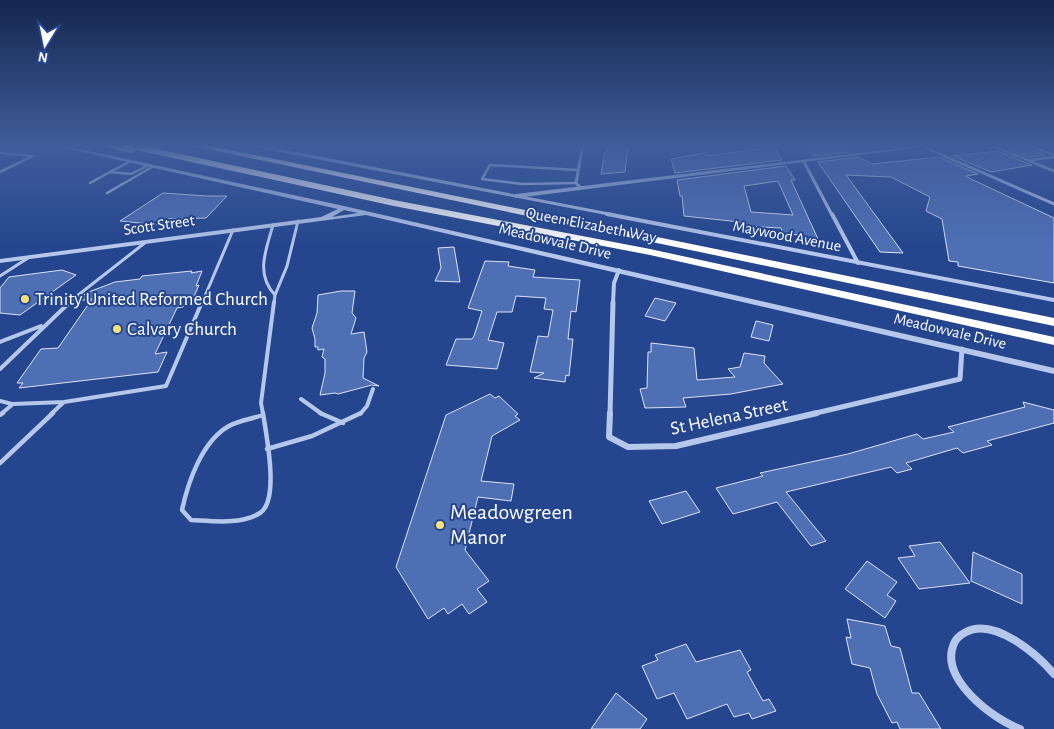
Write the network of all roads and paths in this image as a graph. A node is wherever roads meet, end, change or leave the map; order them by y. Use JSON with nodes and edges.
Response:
{"nodes":[{"id":1,"x":99,"y":178,"type":"edge"},
{"id":2,"x":130,"y":178,"type":"edge"},
{"id":3,"x":205,"y":178,"type":"edge"},
{"id":4,"x":276,"y":178,"type":"edge"},
{"id":5,"x":355,"y":178,"type":"edge"},
{"id":6,"x":423,"y":178,"type":"edge"},
{"id":7,"x":483,"y":178,"type":"edge"},
{"id":8,"x":577,"y":178,"type":"edge"},
{"id":9,"x":667,"y":178,"type":"edge"},
{"id":10,"x":813,"y":178,"type":"edge"},
{"id":11,"x":995,"y":178,"type":"edge"},
{"id":12,"x":90,"y":183,"type":"dead end"},
{"id":13,"x":576,"y":183,"type":"junction"},
{"id":14,"x":581,"y":188,"type":"junction"},
{"id":15,"x":107,"y":193,"type":"dead end"},
{"id":16,"x":516,"y":196,"type":"junction"},
{"id":17,"x":1054,"y":204,"type":"edge"},
{"id":18,"x":344,"y":208,"type":"junction"},
{"id":19,"x":366,"y":213,"type":"junction"},
{"id":20,"x":322,"y":219,"type":"junction"},
{"id":21,"x":298,"y":222,"type":"junction"},
{"id":22,"x":273,"y":225,"type":"junction"},
{"id":23,"x":233,"y":230,"type":"junction"},
{"id":24,"x":148,"y":241,"type":"junction"},
{"id":25,"x":681,"y":244,"type":"junction"},
{"id":26,"x":30,"y":257,"type":"junction"},
{"id":27,"x":0,"y":261,"type":"edge"},
{"id":28,"x":858,"y":263,"type":"junction"},
{"id":29,"x":618,"y":270,"type":"junction"},
{"id":30,"x":0,"y":276,"type":"edge"},
{"id":31,"x":275,"y":295,"type":"junction"},
{"id":32,"x":1054,"y":300,"type":"edge"},
{"id":33,"x":1054,"y":316,"type":"edge"},
{"id":34,"x":1054,"y":322,"type":"edge"},
{"id":35,"x":43,"y":326,"type":"junction"},
{"id":36,"x":1054,"y":341,"type":"edge"},
{"id":37,"x":0,"y":342,"type":"edge"},
{"id":38,"x":962,"y":349,"type":"junction"},
{"id":39,"x":0,"y":369,"type":"edge"},
{"id":40,"x":1054,"y":370,"type":"edge"},
{"id":41,"x":373,"y":389,"type":"dead end"},
{"id":42,"x":300,"y":398,"type":"dead end"},
{"id":43,"x":0,"y":401,"type":"edge"},
{"id":44,"x":64,"y":402,"type":"junction"},
{"id":45,"x":12,"y":404,"type":"junction"},
{"id":46,"x":0,"y":415,"type":"edge"},
{"id":47,"x":263,"y":415,"type":"junction"},
{"id":48,"x":342,"y":423,"type":"junction"},
{"id":49,"x":268,"y":449,"type":"junction"},
{"id":50,"x":0,"y":463,"type":"edge"},
{"id":51,"x":1054,"y":674,"type":"edge"},
{"id":52,"x":1020,"y":729,"type":"edge"}],
"edges":[{"from":1,"to":12,"type":"lane"},
{"from":2,"to":15,"type":"lane"},
{"from":3,"to":18,"type":"street","name":"Meadowvale Drive"},
{"from":4,"to":36,"type":"highway","name":"Queen Elizabeth Way"},
{"from":5,"to":25,"type":"highway","name":"Queen Elizabeth Way"},
{"from":6,"to":16,"type":"street","name":"Maywood Avenue"},
{"from":7,"to":13,"type":"lane"},
{"from":8,"to":13,"type":"street"},
{"from":9,"to":14,"type":"street"},
{"from":10,"to":28,"type":"street"},
{"from":11,"to":17,"type":"street"},
{"from":13,"to":14,"type":"street"},
{"from":14,"to":16,"type":"street"},
{"from":16,"to":28,"type":"street","name":"Maywood Avenue"},
{"from":18,"to":19,"type":"street","name":"Meadowvale Drive"},
{"from":18,"to":20,"type":"street","name":"Scott Street"},
{"from":19,"to":20,"type":"street","name":"Scott Street"},
{"from":19,"to":29,"type":"street","name":"Meadowvale Drive"},
{"from":20,"to":21,"type":"street","name":"Scott Street"},
{"from":21,"to":22,"type":"street","name":"Scott Street"},
{"from":21,"to":31,"type":"lane"},
{"from":22,"to":23,"type":"street","name":"Scott Street"},
{"from":22,"to":31,"type":"lane"},
{"from":23,"to":24,"type":"street","name":"Scott Street"},
{"from":23,"to":44,"type":"lane"},
{"from":24,"to":26,"type":"street","name":"Scott Street"},
{"from":24,"to":35,"type":"lane"},
{"from":25,"to":33,"type":"highway"},
{"from":25,"to":34,"type":"highway","name":"Queen Elizabeth Way"},
{"from":26,"to":27,"type":"street","name":"Scott Street"},
{"from":26,"to":30,"type":"lane"},
{"from":28,"to":32,"type":"street","name":"Maywood Avenue"},
{"from":29,"to":38,"type":"street","name":"Meadowvale Drive"},
{"from":29,"to":38,"type":"street","name":"St Helena Street"},
{"from":31,"to":47,"type":"lane"},
{"from":35,"to":37,"type":"lane"},
{"from":35,"to":39,"type":"lane"},
{"from":38,"to":40,"type":"street","name":"Meadowvale Drive"},
{"from":41,"to":48,"type":"lane"},
{"from":42,"to":48,"type":"lane"},
{"from":43,"to":45,"type":"lane"},
{"from":44,"to":45,"type":"lane"},
{"from":44,"to":50,"type":"lane"},
{"from":45,"to":46,"type":"lane"},
{"from":47,"to":49,"type":"lane"},
{"from":47,"to":49,"type":"lane"},
{"from":48,"to":49,"type":"lane"},
{"from":51,"to":52,"type":"street"}]}
